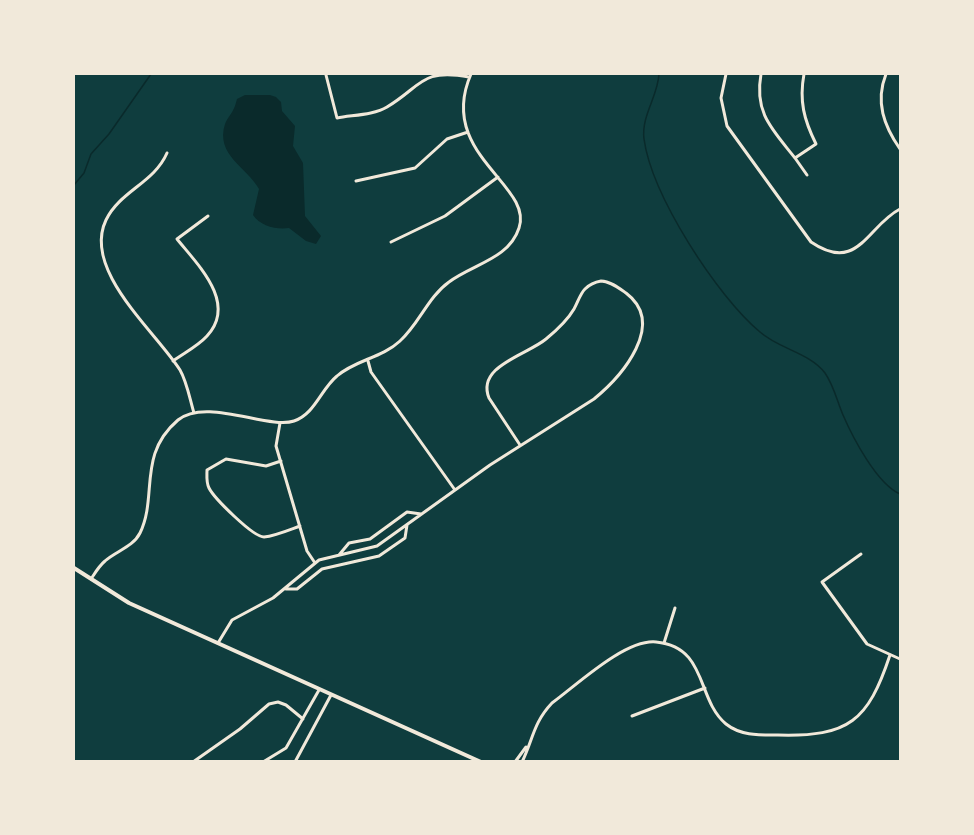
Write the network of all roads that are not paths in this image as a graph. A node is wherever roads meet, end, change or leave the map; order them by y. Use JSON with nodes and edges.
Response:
{"nodes":[{"id":1,"x":726,"y":74,"type":"edge"},
{"id":2,"x":761,"y":74,"type":"edge"},
{"id":3,"x":804,"y":74,"type":"edge"},
{"id":4,"x":886,"y":74,"type":"edge"},
{"id":5,"x":326,"y":75,"type":"edge"},
{"id":6,"x":470,"y":75,"type":"edge"},
{"id":7,"x":468,"y":132,"type":"junction"},
{"id":8,"x":900,"y":149,"type":"edge"},
{"id":9,"x":167,"y":153,"type":"dead end"},
{"id":10,"x":795,"y":158,"type":"junction"},
{"id":11,"x":807,"y":175,"type":"dead end"},
{"id":12,"x":498,"y":177,"type":"junction"},
{"id":13,"x":356,"y":182,"type":"dead end"},
{"id":14,"x":900,"y":209,"type":"edge"},
{"id":15,"x":208,"y":216,"type":"dead end"},
{"id":16,"x":391,"y":242,"type":"dead end"},
{"id":17,"x":173,"y":361,"type":"junction"},
{"id":18,"x":368,"y":361,"type":"junction"},
{"id":19,"x":195,"y":414,"type":"junction"},
{"id":20,"x":280,"y":423,"type":"junction"},
{"id":21,"x":520,"y":446,"type":"junction"},
{"id":22,"x":281,"y":461,"type":"junction"},
{"id":23,"x":455,"y":490,"type":"junction"},
{"id":24,"x":422,"y":515,"type":"junction"},
{"id":25,"x":408,"y":525,"type":"junction"},
{"id":26,"x":300,"y":526,"type":"junction"},
{"id":27,"x":861,"y":554,"type":"dead end"},
{"id":28,"x":338,"y":556,"type":"junction"},
{"id":29,"x":315,"y":563,"type":"junction"},
{"id":30,"x":74,"y":568,"type":"edge"},
{"id":31,"x":91,"y":579,"type":"junction"},
{"id":32,"x":284,"y":589,"type":"junction"},
{"id":33,"x":675,"y":608,"type":"dead end"},
{"id":34,"x":218,"y":643,"type":"junction"},
{"id":35,"x":664,"y":644,"type":"junction"},
{"id":36,"x":890,"y":655,"type":"junction"},
{"id":37,"x":900,"y":659,"type":"edge"},
{"id":38,"x":705,"y":688,"type":"junction"},
{"id":39,"x":319,"y":690,"type":"junction"},
{"id":40,"x":331,"y":695,"type":"junction"},
{"id":41,"x":632,"y":716,"type":"dead end"},
{"id":42,"x":303,"y":719,"type":"junction"},
{"id":43,"x":526,"y":747,"type":"junction"},
{"id":44,"x":522,"y":761,"type":"edge"},
{"id":45,"x":193,"y":762,"type":"edge"},
{"id":46,"x":263,"y":762,"type":"edge"},
{"id":47,"x":295,"y":762,"type":"edge"},
{"id":48,"x":481,"y":762,"type":"edge"},
{"id":49,"x":514,"y":762,"type":"edge"}],
"edges":[{"from":1,"to":14,"type":"street"},
{"from":2,"to":10,"type":"street"},
{"from":3,"to":10,"type":"street"},
{"from":4,"to":8,"type":"street"},
{"from":5,"to":6,"type":"street"},
{"from":6,"to":7,"type":"street"},
{"from":7,"to":12,"type":"street"},
{"from":7,"to":13,"type":"street"},
{"from":9,"to":17,"type":"street"},
{"from":10,"to":11,"type":"street"},
{"from":12,"to":16,"type":"street"},
{"from":12,"to":18,"type":"street"},
{"from":15,"to":17,"type":"street"},
{"from":17,"to":19,"type":"street"},
{"from":18,"to":20,"type":"street"},
{"from":18,"to":23,"type":"street"},
{"from":19,"to":20,"type":"street"},
{"from":19,"to":31,"type":"street"},
{"from":20,"to":22,"type":"street"},
{"from":21,"to":21,"type":"street"},
{"from":21,"to":23,"type":"street"},
{"from":22,"to":26,"type":"street"},
{"from":22,"to":26,"type":"street"},
{"from":23,"to":24,"type":"street"},
{"from":24,"to":25,"type":"street"},
{"from":24,"to":28,"type":"street"},
{"from":25,"to":28,"type":"street"},
{"from":25,"to":32,"type":"street"},
{"from":26,"to":29,"type":"street"},
{"from":27,"to":36,"type":"street"},
{"from":28,"to":29,"type":"street"},
{"from":29,"to":32,"type":"street"},
{"from":30,"to":31,"type":"main road"},
{"from":31,"to":34,"type":"main road"},
{"from":32,"to":34,"type":"street"},
{"from":33,"to":35,"type":"street"},
{"from":34,"to":39,"type":"main road"},
{"from":35,"to":38,"type":"street"},
{"from":35,"to":43,"type":"street"},
{"from":36,"to":37,"type":"street"},
{"from":36,"to":38,"type":"street"},
{"from":38,"to":41,"type":"street"},
{"from":39,"to":40,"type":"main road"},
{"from":39,"to":42,"type":"street"},
{"from":40,"to":47,"type":"street"},
{"from":40,"to":48,"type":"main road"},
{"from":42,"to":45,"type":"street"},
{"from":42,"to":46,"type":"street"},
{"from":43,"to":44,"type":"street"},
{"from":43,"to":49,"type":"street"}]}
